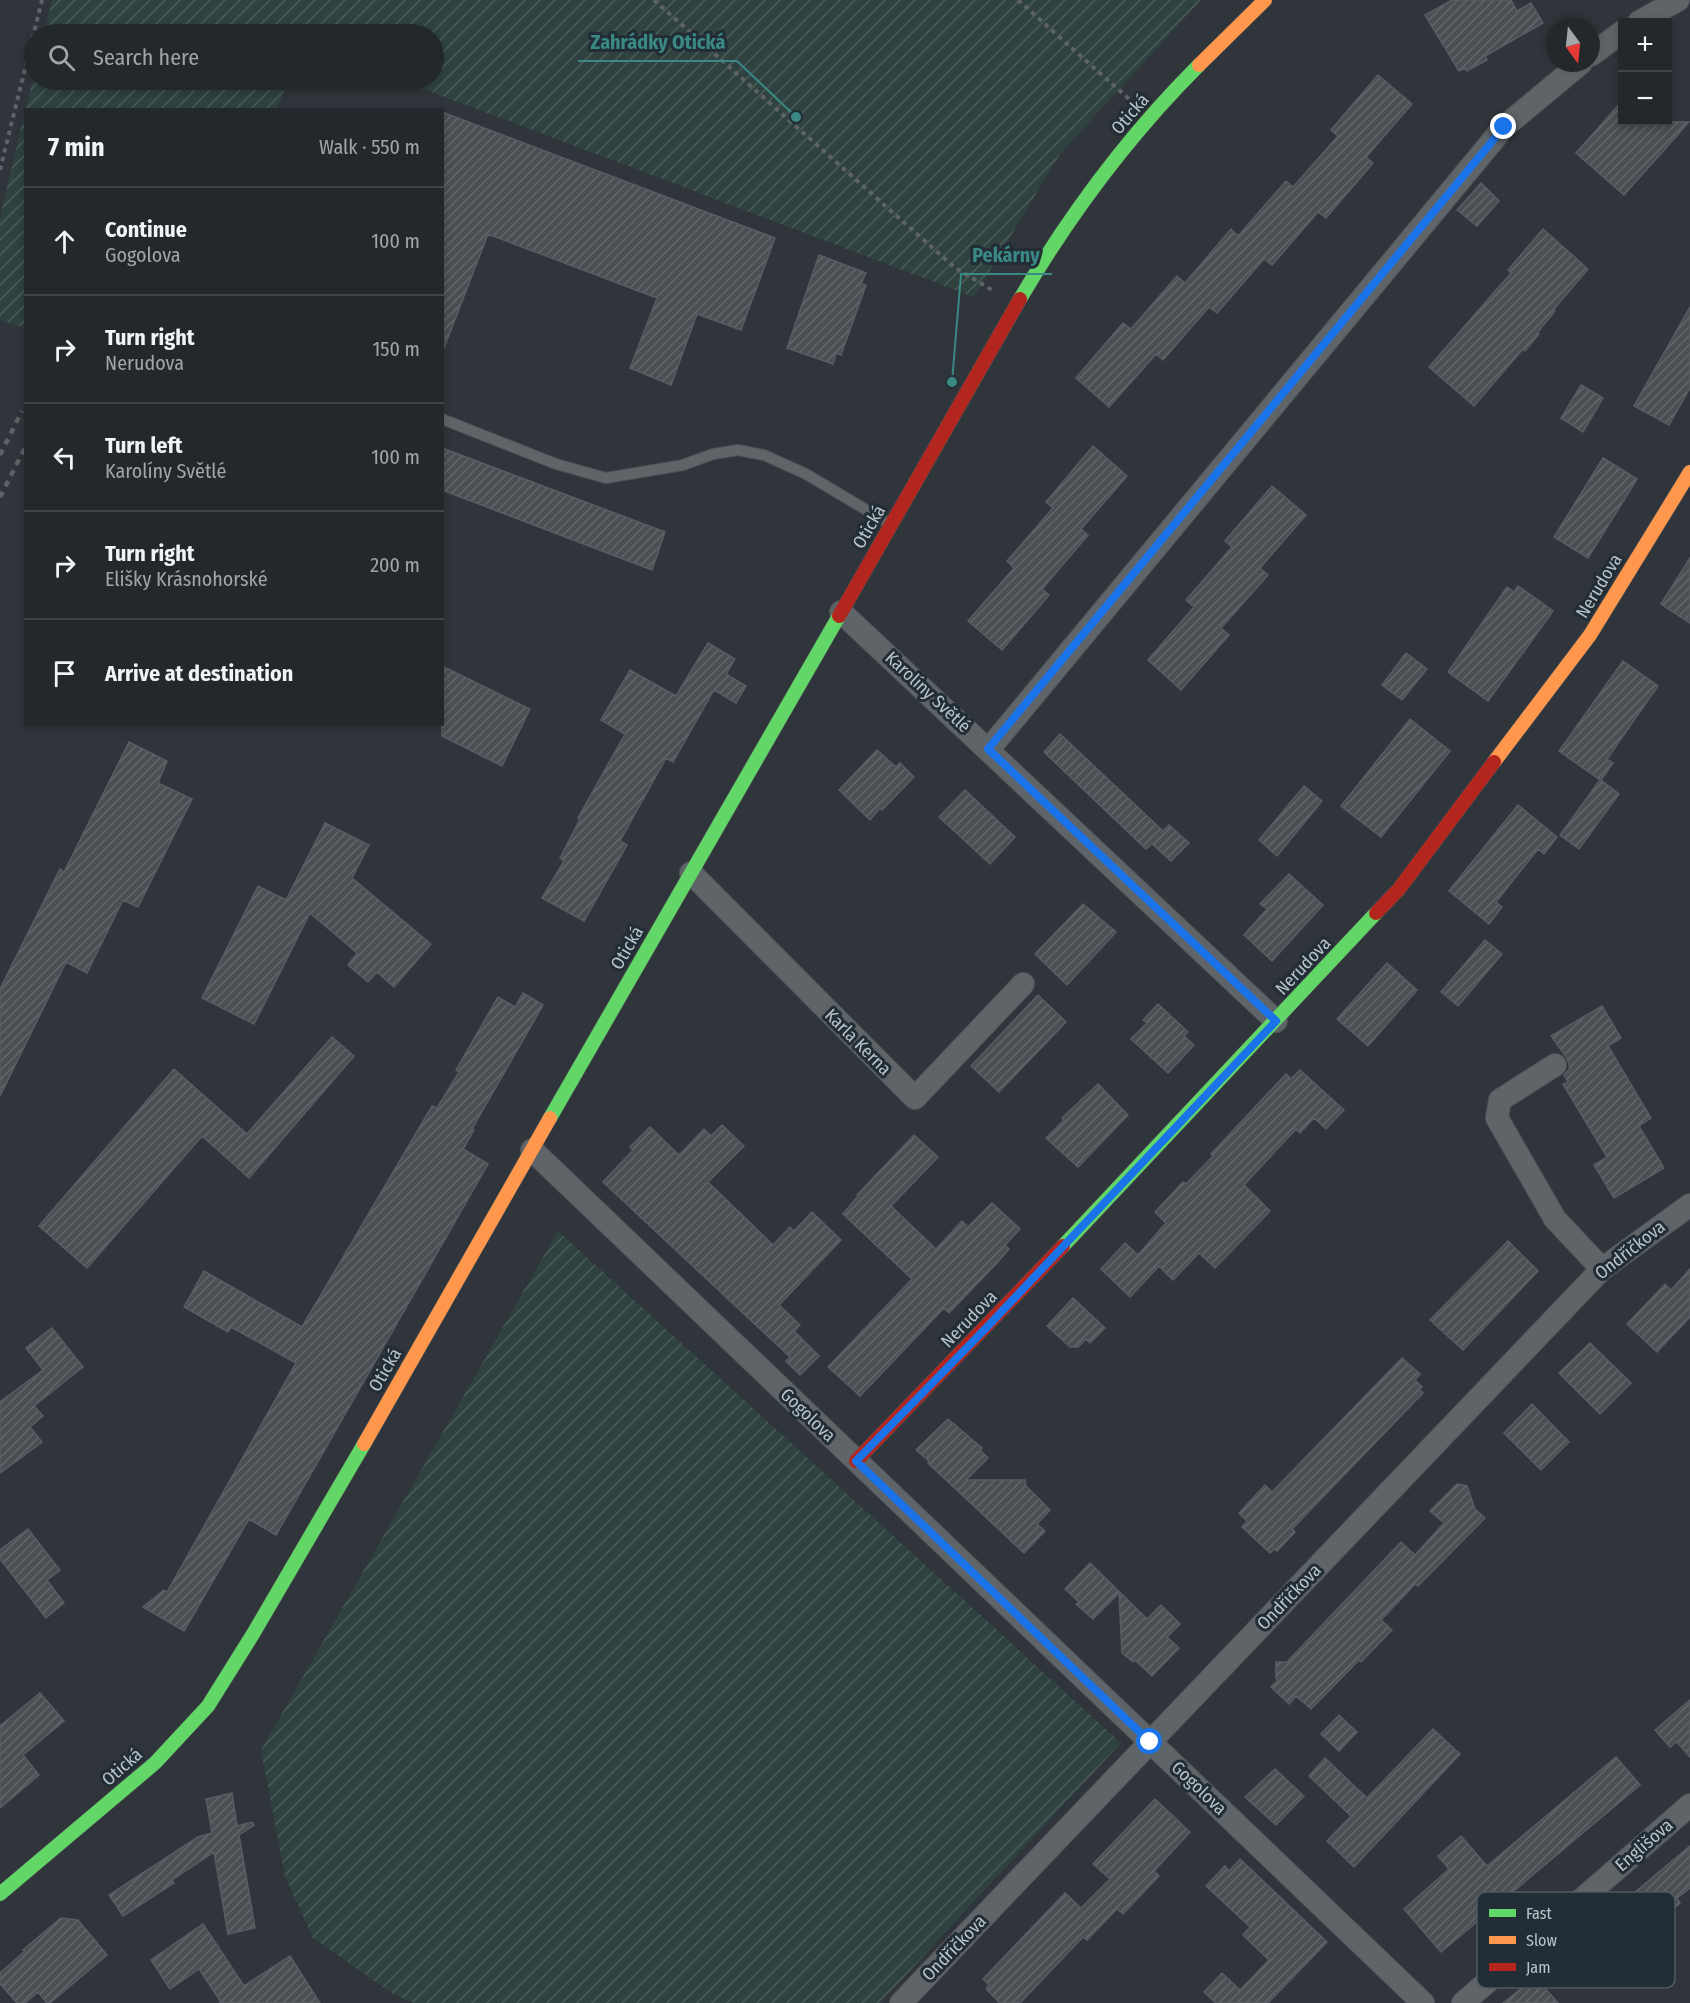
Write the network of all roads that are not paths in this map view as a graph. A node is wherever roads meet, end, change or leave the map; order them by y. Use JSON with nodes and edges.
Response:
{"nodes":[{"id":1,"x":1265,"y":0,"type":"edge"},
{"id":2,"x":1678,"y":0,"type":"edge"},
{"id":3,"x":1646,"y":18,"type":"edge"},
{"id":4,"x":1618,"y":35,"type":"edge"},
{"id":5,"x":1600,"y":48,"type":"edge"},
{"id":6,"x":1570,"y":72,"type":"edge"},
{"id":7,"x":444,"y":420,"type":"edge"},
{"id":8,"x":1690,"y":472,"type":"edge"},
{"id":9,"x":891,"y":525,"type":"junction"},
{"id":10,"x":841,"y":612,"type":"junction"},
{"id":11,"x":988,"y":749,"type":"junction"},
{"id":12,"x":691,"y":873,"type":"junction"},
{"id":13,"x":1023,"y":984,"type":"dead end"},
{"id":14,"x":1276,"y":1021,"type":"junction"},
{"id":15,"x":1555,"y":1065,"type":"dead end"},
{"id":16,"x":532,"y":1150,"type":"junction"},
{"id":17,"x":1690,"y":1205,"type":"edge"},
{"id":18,"x":1602,"y":1269,"type":"junction"},
{"id":19,"x":856,"y":1461,"type":"junction"},
{"id":20,"x":1150,"y":1742,"type":"junction"},
{"id":21,"x":1690,"y":1805,"type":"edge"},
{"id":22,"x":1590,"y":1892,"type":"edge"},
{"id":23,"x":0,"y":1894,"type":"edge"},
{"id":24,"x":1480,"y":1988,"type":"edge"},
{"id":25,"x":901,"y":2003,"type":"edge"},
{"id":26,"x":1423,"y":2003,"type":"edge"},
{"id":27,"x":1463,"y":2003,"type":"edge"}],
"edges":[{"from":1,"to":9,"type":"street","name":"Otická"},
{"from":2,"to":3,"type":"street"},
{"from":4,"to":5,"type":"street"},
{"from":6,"to":11,"type":"street"},
{"from":7,"to":9,"type":"lane"},
{"from":8,"to":14,"type":"street","name":"Nerudova"},
{"from":9,"to":10,"type":"street","name":"Otická"},
{"from":10,"to":11,"type":"street","name":"Karolíny Světlé"},
{"from":10,"to":12,"type":"street","name":"Otická"},
{"from":11,"to":14,"type":"street","name":"Karolíny Světlé"},
{"from":12,"to":13,"type":"street","name":"Karla Kerna"},
{"from":12,"to":16,"type":"street","name":"Otická"},
{"from":14,"to":19,"type":"street","name":"Nerudova"},
{"from":15,"to":18,"type":"street"},
{"from":16,"to":19,"type":"street","name":"Gogolova"},
{"from":16,"to":23,"type":"street","name":"Otická"},
{"from":17,"to":18,"type":"street","name":"Ondříčkova"},
{"from":18,"to":20,"type":"street","name":"Ondříčkova"},
{"from":19,"to":20,"type":"street","name":"Gogolova"},
{"from":20,"to":25,"type":"street","name":"Ondříčkova"},
{"from":20,"to":26,"type":"street","name":"Gogolova"},
{"from":21,"to":22,"type":"street","name":"Englišova"},
{"from":24,"to":27,"type":"street","name":"Englišova"}]}
